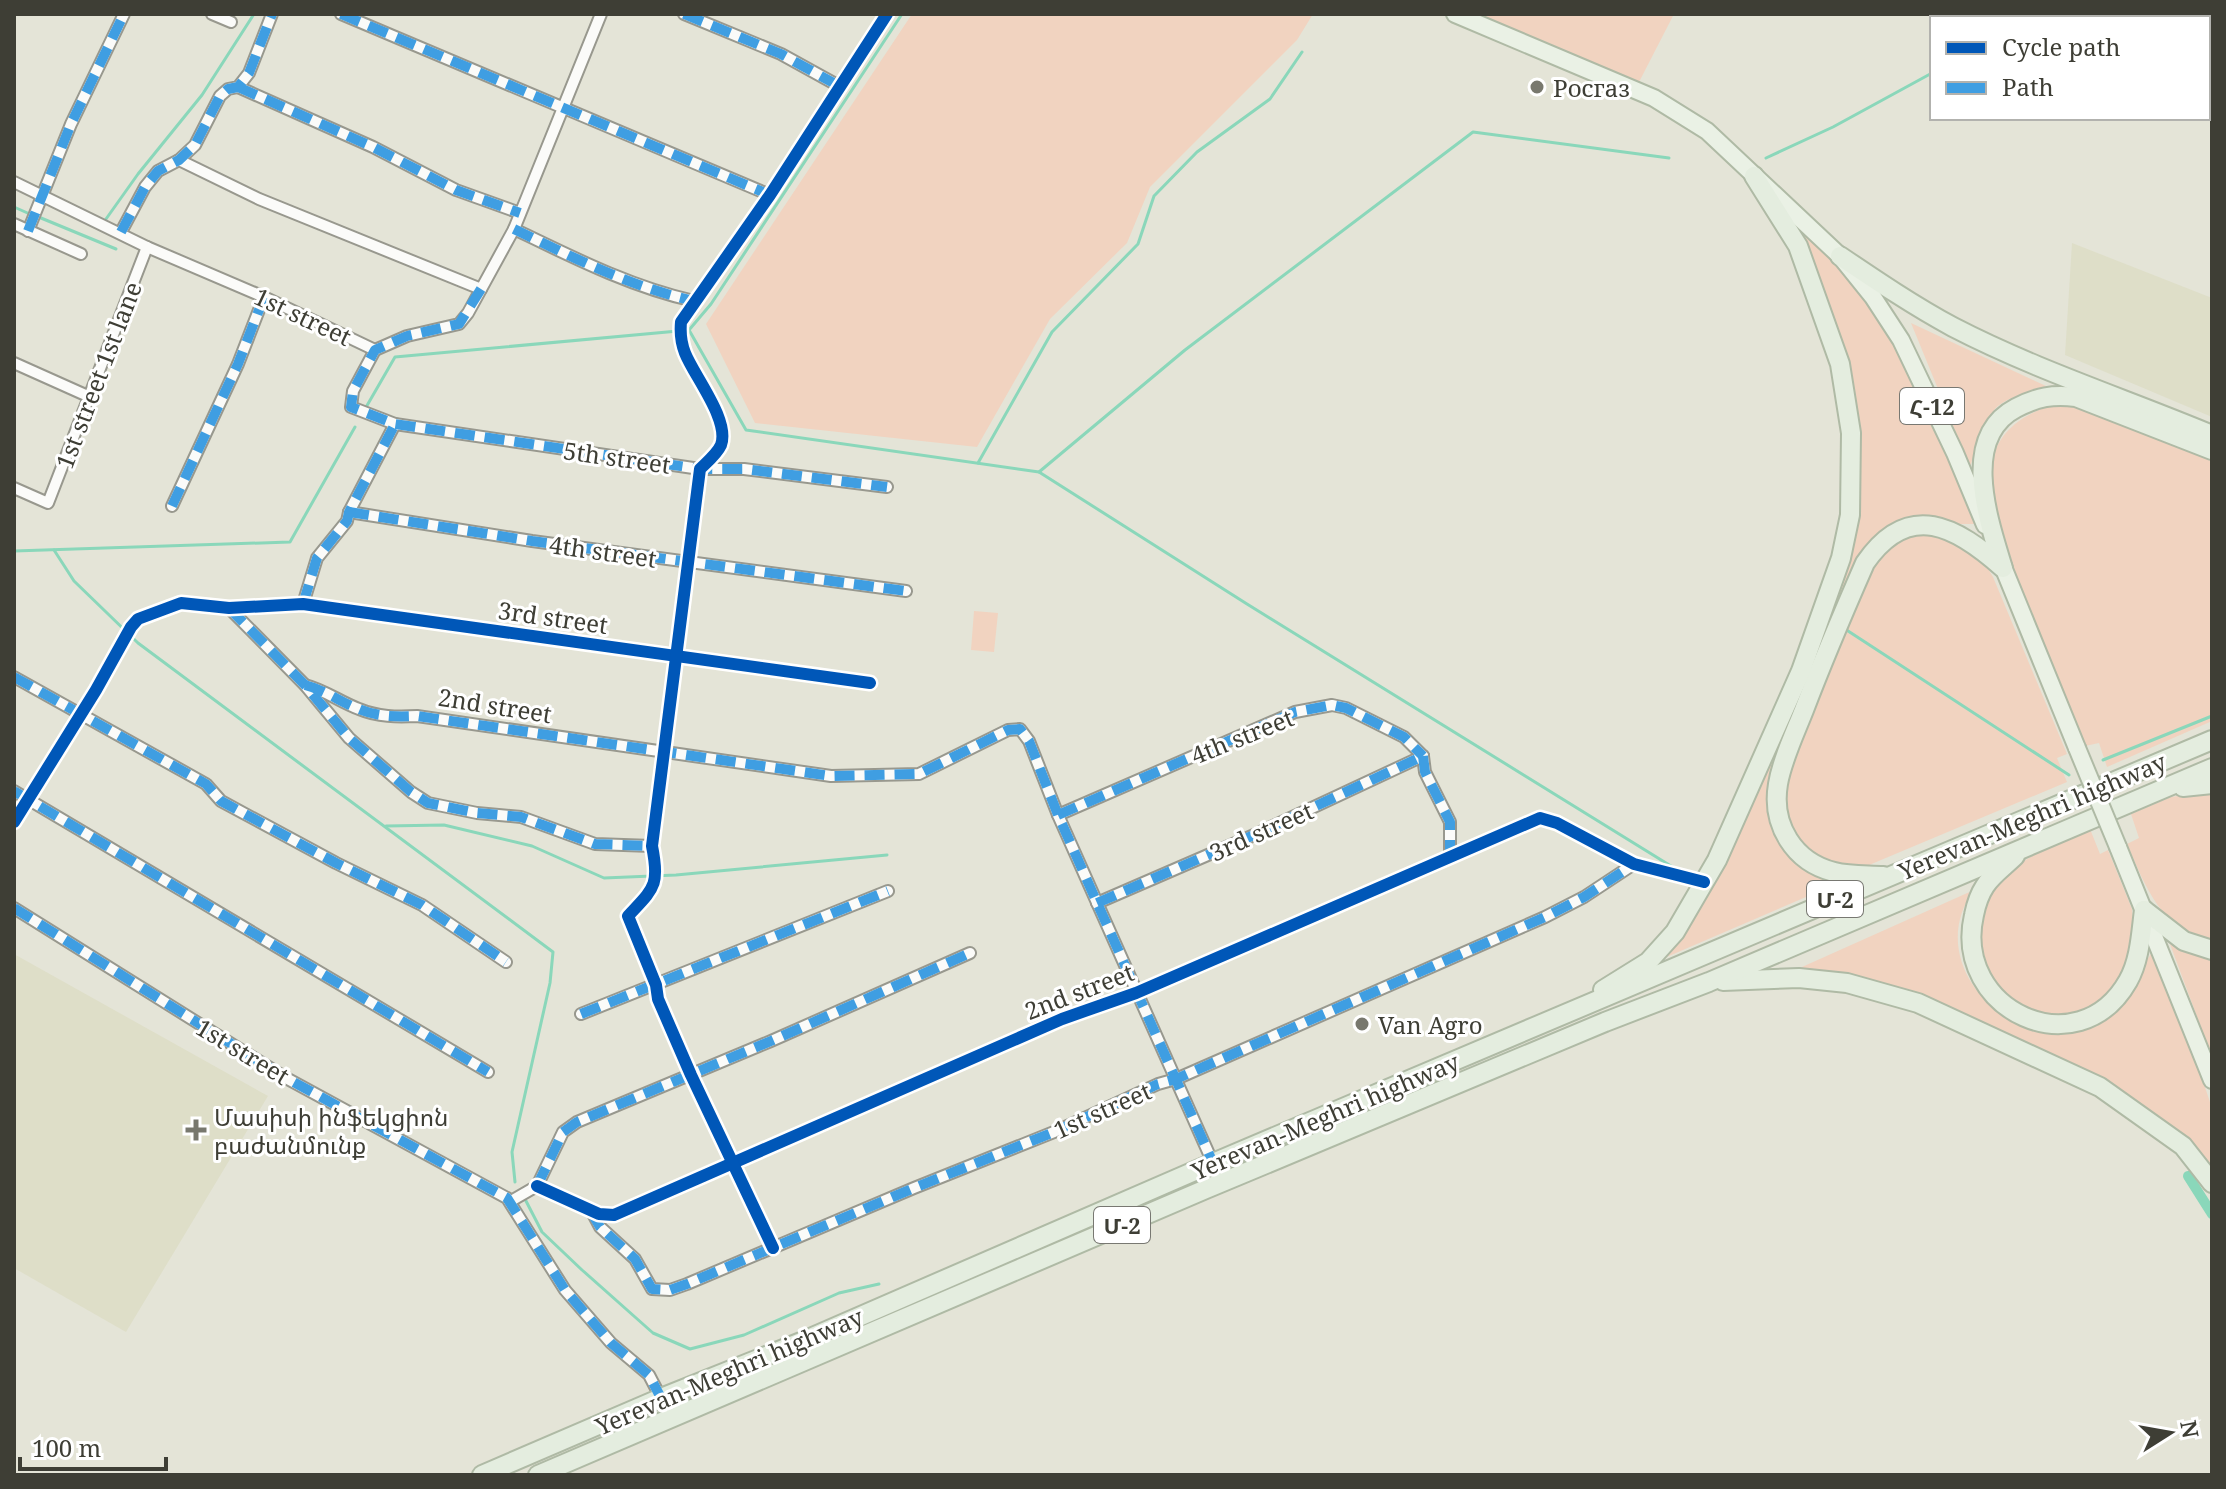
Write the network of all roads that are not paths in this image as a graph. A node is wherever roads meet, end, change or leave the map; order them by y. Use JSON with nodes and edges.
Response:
{"nodes":[{"id":1,"x":124,"y":14,"type":"edge"},
{"id":2,"x":212,"y":14,"type":"edge"},
{"id":3,"x":272,"y":14,"type":"edge"},
{"id":4,"x":341,"y":14,"type":"edge"},
{"id":5,"x":601,"y":14,"type":"edge"},
{"id":6,"x":684,"y":14,"type":"edge"},
{"id":7,"x":887,"y":14,"type":"edge"},
{"id":8,"x":1455,"y":14,"type":"edge"},
{"id":9,"x":231,"y":22,"type":"dead end"},
{"id":10,"x":839,"y":86,"type":"junction"},
{"id":11,"x":238,"y":87,"type":"junction"},
{"id":12,"x":562,"y":107,"type":"junction"},
{"id":13,"x":179,"y":160,"type":"junction"},
{"id":14,"x":1754,"y":176,"type":"junction"},
{"id":15,"x":14,"y":182,"type":"edge"},
{"id":16,"x":42,"y":194,"type":"junction"},
{"id":17,"x":770,"y":195,"type":"junction"},
{"id":18,"x":520,"y":213,"type":"junction"},
{"id":19,"x":14,"y":224,"type":"edge"},
{"id":20,"x":514,"y":229,"type":"junction"},
{"id":21,"x":28,"y":231,"type":"junction"},
{"id":22,"x":121,"y":232,"type":"junction"},
{"id":23,"x":147,"y":247,"type":"junction"},
{"id":24,"x":81,"y":254,"type":"dead end"},
{"id":25,"x":1840,"y":256,"type":"junction"},
{"id":26,"x":481,"y":289,"type":"junction"},
{"id":27,"x":264,"y":297,"type":"junction"},
{"id":28,"x":694,"y":301,"type":"junction"},
{"id":29,"x":375,"y":350,"type":"junction"},
{"id":30,"x":14,"y":363,"type":"edge"},
{"id":31,"x":90,"y":397,"type":"junction"},
{"id":32,"x":395,"y":424,"type":"junction"},
{"id":33,"x":2212,"y":435,"type":"edge"},
{"id":34,"x":2212,"y":450,"type":"edge"},
{"id":35,"x":700,"y":469,"type":"junction"},
{"id":36,"x":887,"y":487,"type":"dead end"},
{"id":37,"x":14,"y":488,"type":"edge"},
{"id":38,"x":172,"y":506,"type":"dead end"},
{"id":39,"x":349,"y":512,"type":"junction"},
{"id":40,"x":689,"y":563,"type":"junction"},
{"id":41,"x":2003,"y":568,"type":"junction"},
{"id":42,"x":906,"y":591,"type":"dead end"},
{"id":43,"x":303,"y":604,"type":"junction"},
{"id":44,"x":229,"y":608,"type":"junction"},
{"id":45,"x":676,"y":657,"type":"junction"},
{"id":46,"x":14,"y":677,"type":"edge"},
{"id":47,"x":870,"y":683,"type":"dead end"},
{"id":48,"x":305,"y":685,"type":"junction"},
{"id":49,"x":80,"y":714,"type":"junction"},
{"id":50,"x":2212,"y":740,"type":"edge"},
{"id":51,"x":663,"y":753,"type":"junction"},
{"id":52,"x":1423,"y":756,"type":"junction"},
{"id":53,"x":2212,"y":768,"type":"edge"},
{"id":54,"x":2212,"y":784,"type":"edge"},
{"id":55,"x":2164,"y":788,"type":"junction"},
{"id":56,"x":14,"y":791,"type":"edge"},
{"id":57,"x":27,"y":799,"type":"junction"},
{"id":58,"x":1058,"y":815,"type":"junction"},
{"id":59,"x":14,"y":822,"type":"edge"},
{"id":60,"x":652,"y":846,"type":"junction"},
{"id":61,"x":2023,"y":847,"type":"junction"},
{"id":62,"x":1450,"y":857,"type":"junction"},
{"id":63,"x":1634,"y":864,"type":"junction"},
{"id":64,"x":1888,"y":876,"type":"junction"},
{"id":65,"x":1704,"y":882,"type":"junction"},
{"id":66,"x":888,"y":891,"type":"dead end"},
{"id":67,"x":1097,"y":903,"type":"junction"},
{"id":68,"x":14,"y":908,"type":"edge"},
{"id":69,"x":2144,"y":910,"type":"junction"},
{"id":70,"x":2212,"y":950,"type":"edge"},
{"id":71,"x":970,"y":953,"type":"dead end"},
{"id":72,"x":506,"y":962,"type":"dead end"},
{"id":73,"x":1709,"y":982,"type":"junction"},
{"id":74,"x":656,"y":985,"type":"junction"},
{"id":75,"x":1136,"y":993,"type":"junction"},
{"id":76,"x":1587,"y":1006,"type":"junction"},
{"id":77,"x":581,"y":1014,"type":"dead end"},
{"id":78,"x":488,"y":1072,"type":"dead end"},
{"id":79,"x":691,"y":1075,"type":"junction"},
{"id":80,"x":1176,"y":1079,"type":"junction"},
{"id":81,"x":2212,"y":1080,"type":"edge"},
{"id":82,"x":732,"y":1163,"type":"junction"},
{"id":83,"x":1213,"y":1163,"type":"junction"},
{"id":84,"x":2212,"y":1183,"type":"edge"},
{"id":85,"x":537,"y":1186,"type":"junction"},
{"id":86,"x":511,"y":1201,"type":"junction"},
{"id":87,"x":590,"y":1210,"type":"junction"},
{"id":88,"x":773,"y":1248,"type":"junction"},
{"id":89,"x":661,"y":1398,"type":"junction"},
{"id":90,"x":482,"y":1475,"type":"edge"},
{"id":91,"x":538,"y":1475,"type":"edge"}],
"edges":[{"from":1,"to":16,"type":"street"},
{"from":2,"to":9,"type":"street"},
{"from":3,"to":11,"type":"street"},
{"from":4,"to":12,"type":"street"},
{"from":5,"to":12,"type":"street","name":"1st street"},
{"from":6,"to":10,"type":"street"},
{"from":7,"to":10,"type":"street"},
{"from":8,"to":14,"type":"main road","number":"Հ-12"},
{"from":10,"to":17,"type":"street"},
{"from":11,"to":13,"type":"street"},
{"from":11,"to":18,"type":"street"},
{"from":12,"to":17,"type":"street"},
{"from":12,"to":18,"type":"street","name":"1st street"},
{"from":13,"to":22,"type":"street"},
{"from":13,"to":26,"type":"street"},
{"from":14,"to":25,"type":"main road","number":"Հ-12"},
{"from":14,"to":65,"type":"highway"},
{"from":15,"to":16,"type":"street","name":"1st street"},
{"from":16,"to":21,"type":"street"},
{"from":16,"to":22,"type":"street","name":"1st street"},
{"from":17,"to":28,"type":"street"},
{"from":18,"to":20,"type":"street","name":"1st street"},
{"from":19,"to":21,"type":"street"},
{"from":20,"to":26,"type":"street","name":"1st street"},
{"from":20,"to":28,"type":"street"},
{"from":21,"to":24,"type":"street"},
{"from":22,"to":23,"type":"street","name":"1st street"},
{"from":23,"to":27,"type":"street","name":"1st street"},
{"from":23,"to":31,"type":"street","name":"1st street 1st lane"},
{"from":25,"to":33,"type":"highway"},
{"from":25,"to":41,"type":"main road","number":"Հ-12"},
{"from":26,"to":29,"type":"street","name":"1st street"},
{"from":27,"to":29,"type":"street","name":"1st street"},
{"from":27,"to":38,"type":"street"},
{"from":28,"to":35,"type":"street"},
{"from":29,"to":32,"type":"street","name":"5th street"},
{"from":30,"to":31,"type":"street"},
{"from":31,"to":37,"type":"street","name":"1st street 1st lane"},
{"from":32,"to":35,"type":"street","name":"5th street"},
{"from":32,"to":39,"type":"street"},
{"from":34,"to":41,"type":"highway"},
{"from":35,"to":36,"type":"street","name":"5th street"},
{"from":35,"to":40,"type":"street"},
{"from":39,"to":40,"type":"street","name":"4th street"},
{"from":39,"to":43,"type":"street"},
{"from":40,"to":42,"type":"street","name":"4th street"},
{"from":40,"to":45,"type":"street"},
{"from":41,"to":64,"type":"highway"},
{"from":41,"to":69,"type":"main road","number":"Հ-12","bridge":true},
{"from":43,"to":44,"type":"street","name":"3rd street"},
{"from":43,"to":45,"type":"street","name":"3rd street"},
{"from":44,"to":48,"type":"street","name":"2nd street"},
{"from":44,"to":49,"type":"street","name":"3rd street"},
{"from":45,"to":47,"type":"street","name":"3rd street"},
{"from":45,"to":51,"type":"street"},
{"from":46,"to":49,"type":"street"},
{"from":48,"to":51,"type":"street","name":"2nd street"},
{"from":48,"to":60,"type":"street"},
{"from":49,"to":57,"type":"street"},
{"from":49,"to":72,"type":"street"},
{"from":50,"to":64,"type":"highway","name":"Yerevan-Meghri highway","number":"Մ-2"},
{"from":51,"to":58,"type":"street","name":"2nd street"},
{"from":51,"to":60,"type":"street"},
{"from":52,"to":58,"type":"street","name":"4th street"},
{"from":52,"to":62,"type":"street"},
{"from":52,"to":67,"type":"street","name":"3rd street"},
{"from":53,"to":55,"type":"highway","name":"Yerevan-Meghri highway","number":"Մ-2"},
{"from":54,"to":55,"type":"highway"},
{"from":55,"to":61,"type":"highway","name":"Yerevan-Meghri highway","number":"Մ-2"},
{"from":56,"to":57,"type":"street"},
{"from":57,"to":59,"type":"street"},
{"from":57,"to":78,"type":"street"},
{"from":58,"to":67,"type":"street"},
{"from":60,"to":74,"type":"street"},
{"from":61,"to":69,"type":"highway"},
{"from":61,"to":73,"type":"highway","name":"Yerevan-Meghri highway","number":"Մ-2"},
{"from":62,"to":63,"type":"street","name":"2nd street"},
{"from":62,"to":75,"type":"street","name":"2nd street"},
{"from":63,"to":65,"type":"street","name":"2nd street"},
{"from":63,"to":80,"type":"street","name":"1st street"},
{"from":64,"to":76,"type":"highway","name":"Yerevan-Meghri highway","number":"Մ-2"},
{"from":65,"to":76,"type":"highway"},
{"from":66,"to":74,"type":"street"},
{"from":67,"to":75,"type":"street"},
{"from":68,"to":86,"type":"street","name":"1st street"},
{"from":69,"to":70,"type":"highway"},
{"from":69,"to":81,"type":"main road"},
{"from":71,"to":79,"type":"street"},
{"from":73,"to":84,"type":"highway"},
{"from":73,"to":91,"type":"highway","name":"Yerevan-Meghri highway","number":"Մ-2"},
{"from":74,"to":77,"type":"street"},
{"from":74,"to":79,"type":"street"},
{"from":75,"to":80,"type":"street"},
{"from":75,"to":82,"type":"street","name":"2nd street"},
{"from":76,"to":83,"type":"highway","name":"Yerevan-Meghri highway","number":"Մ-2"},
{"from":79,"to":82,"type":"street"},
{"from":79,"to":85,"type":"street"},
{"from":80,"to":83,"type":"street"},
{"from":80,"to":88,"type":"street","name":"1st street"},
{"from":82,"to":87,"type":"street","name":"2nd street"},
{"from":82,"to":88,"type":"street"},
{"from":83,"to":89,"type":"highway","name":"Yerevan-Meghri highway","number":"Մ-2"},
{"from":85,"to":86,"type":"street"},
{"from":85,"to":87,"type":"street","name":"2nd street"},
{"from":86,"to":89,"type":"street"},
{"from":87,"to":88,"type":"street","name":"1st street"},
{"from":89,"to":90,"type":"highway","name":"Yerevan-Meghri highway","number":"Մ-2"}]}
